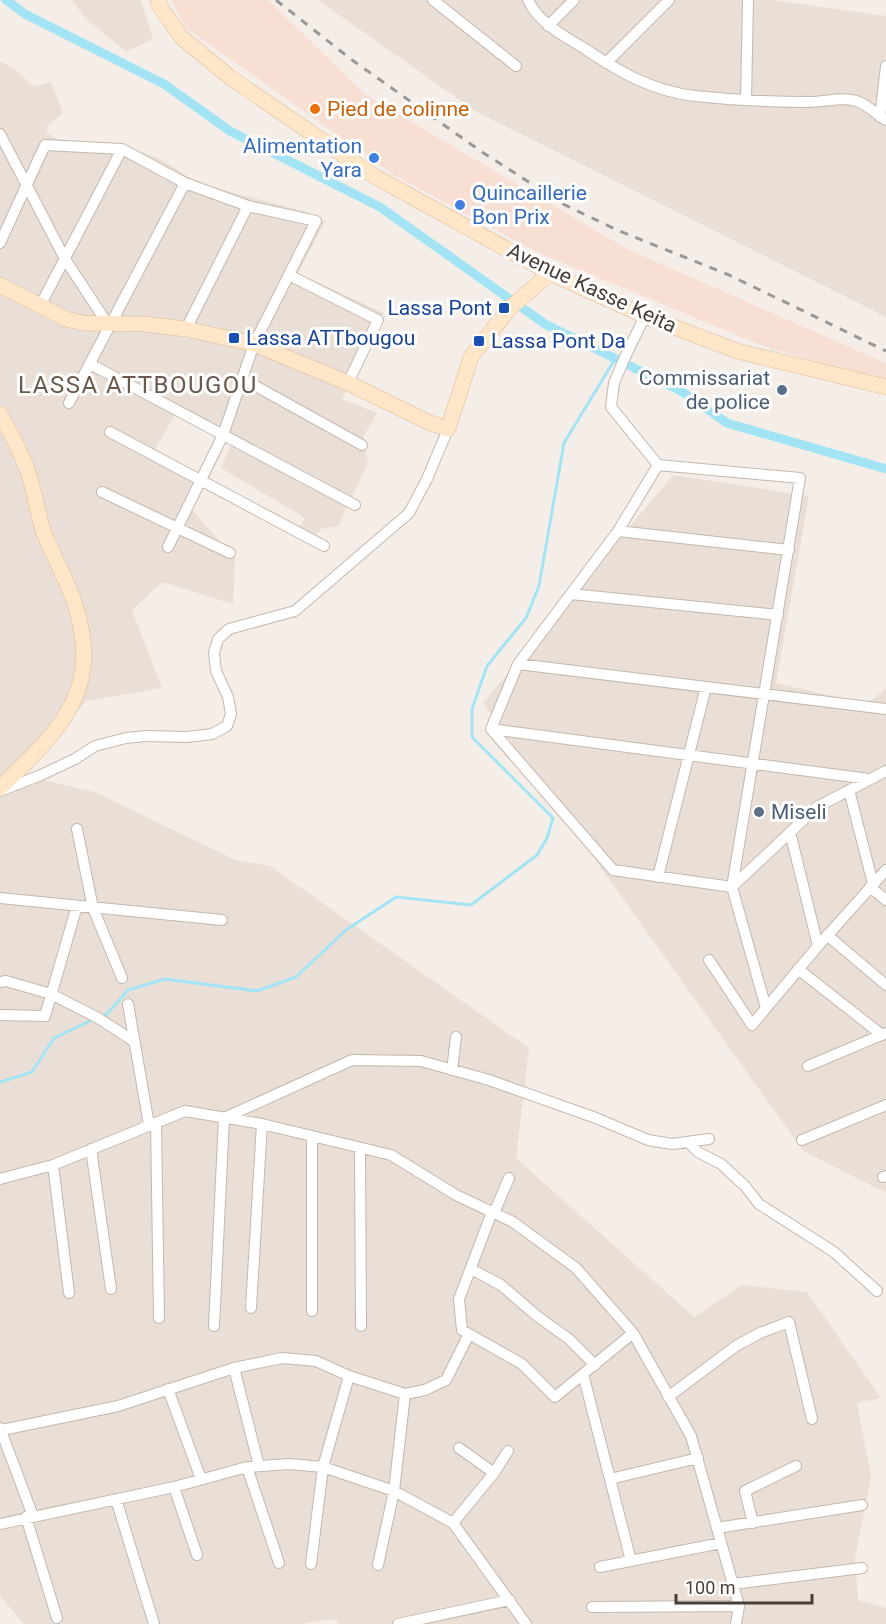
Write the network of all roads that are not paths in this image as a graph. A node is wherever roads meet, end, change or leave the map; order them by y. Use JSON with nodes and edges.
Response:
{"nodes":[{"id":1,"x":158,"y":0,"type":"edge"},
{"id":2,"x":434,"y":0,"type":"edge"},
{"id":3,"x":528,"y":0,"type":"edge"},
{"id":4,"x":574,"y":0,"type":"edge"},
{"id":5,"x":669,"y":0,"type":"edge"},
{"id":6,"x":748,"y":0,"type":"edge"},
{"id":7,"x":548,"y":26,"type":"junction"},
{"id":8,"x":606,"y":63,"type":"junction"},
{"id":9,"x":516,"y":66,"type":"dead end"},
{"id":10,"x":886,"y":66,"type":"edge"},
{"id":11,"x":746,"y":99,"type":"junction"},
{"id":12,"x":883,"y":119,"type":"edge"},
{"id":13,"x":0,"y":134,"type":"edge"},
{"id":14,"x":122,"y":149,"type":"junction"},
{"id":15,"x":185,"y":183,"type":"junction"},
{"id":16,"x":26,"y":185,"type":"junction"},
{"id":17,"x":248,"y":206,"type":"junction"},
{"id":18,"x":0,"y":243,"type":"edge"},
{"id":19,"x":65,"y":259,"type":"junction"},
{"id":20,"x":550,"y":273,"type":"junction"},
{"id":21,"x":289,"y":275,"type":"junction"},
{"id":22,"x":0,"y":285,"type":"edge"},
{"id":23,"x":40,"y":306,"type":"junction"},
{"id":24,"x":645,"y":316,"type":"junction"},
{"id":25,"x":109,"y":324,"type":"junction"},
{"id":26,"x":186,"y":329,"type":"junction"},
{"id":27,"x":254,"y":344,"type":"junction"},
{"id":28,"x":90,"y":364,"type":"junction"},
{"id":29,"x":243,"y":380,"type":"junction"},
{"id":30,"x":348,"y":383,"type":"junction"},
{"id":31,"x":886,"y":387,"type":"edge"},
{"id":32,"x":69,"y":403,"type":"dead end"},
{"id":33,"x":0,"y":414,"type":"edge"},
{"id":34,"x":448,"y":429,"type":"junction"},
{"id":35,"x":110,"y":432,"type":"dead end"},
{"id":36,"x":223,"y":435,"type":"junction"},
{"id":37,"x":362,"y":445,"type":"dead end"},
{"id":38,"x":658,"y":465,"type":"junction"},
{"id":39,"x":201,"y":480,"type":"junction"},
{"id":40,"x":102,"y":492,"type":"dead end"},
{"id":41,"x":355,"y":505,"type":"dead end"},
{"id":42,"x":177,"y":528,"type":"junction"},
{"id":43,"x":618,"y":531,"type":"junction"},
{"id":44,"x":324,"y":546,"type":"dead end"},
{"id":45,"x":168,"y":547,"type":"dead end"},
{"id":46,"x":789,"y":550,"type":"junction"},
{"id":47,"x":230,"y":553,"type":"dead end"},
{"id":48,"x":571,"y":594,"type":"junction"},
{"id":49,"x":778,"y":615,"type":"junction"},
{"id":50,"x":518,"y":664,"type":"junction"},
{"id":51,"x":706,"y":687,"type":"junction"},
{"id":52,"x":765,"y":694,"type":"junction"},
{"id":53,"x":886,"y":710,"type":"edge"},
{"id":54,"x":490,"y":729,"type":"junction"},
{"id":55,"x":688,"y":755,"type":"junction"},
{"id":56,"x":753,"y":764,"type":"junction"},
{"id":57,"x":886,"y":771,"type":"edge"},
{"id":58,"x":869,"y":779,"type":"junction"},
{"id":59,"x":0,"y":790,"type":"edge"},
{"id":60,"x":849,"y":790,"type":"junction"},
{"id":61,"x":77,"y":829,"type":"dead end"},
{"id":62,"x":790,"y":832,"type":"junction"},
{"id":63,"x":886,"y":870,"type":"edge"},
{"id":64,"x":657,"y":876,"type":"junction"},
{"id":65,"x":872,"y":886,"type":"junction"},
{"id":66,"x":732,"y":887,"type":"junction"},
{"id":67,"x":0,"y":898,"type":"edge"},
{"id":68,"x":886,"y":900,"type":"edge"},
{"id":69,"x":77,"y":906,"type":"junction"},
{"id":70,"x":93,"y":908,"type":"junction"},
{"id":71,"x":222,"y":920,"type":"dead end"},
{"id":72,"x":827,"y":935,"type":"junction"},
{"id":73,"x":818,"y":946,"type":"junction"},
{"id":74,"x":709,"y":960,"type":"dead end"},
{"id":75,"x":798,"y":969,"type":"junction"},
{"id":76,"x":122,"y":978,"type":"dead end"},
{"id":77,"x":0,"y":982,"type":"edge"},
{"id":78,"x":886,"y":986,"type":"edge"},
{"id":79,"x":51,"y":994,"type":"junction"},
{"id":80,"x":128,"y":1004,"type":"dead end"},
{"id":81,"x":766,"y":1008,"type":"junction"},
{"id":82,"x":0,"y":1016,"type":"edge"},
{"id":83,"x":884,"y":1034,"type":"edge"},
{"id":84,"x":456,"y":1037,"type":"dead end"},
{"id":85,"x":135,"y":1042,"type":"junction"},
{"id":86,"x":808,"y":1066,"type":"dead end"},
{"id":87,"x":452,"y":1070,"type":"junction"},
{"id":88,"x":886,"y":1105,"type":"edge"},
{"id":89,"x":224,"y":1118,"type":"junction"},
{"id":90,"x":152,"y":1124,"type":"junction"},
{"id":91,"x":262,"y":1124,"type":"junction"},
{"id":92,"x":312,"y":1136,"type":"junction"},
{"id":93,"x":709,"y":1139,"type":"dead end"},
{"id":94,"x":802,"y":1140,"type":"dead end"},
{"id":95,"x":688,"y":1142,"type":"junction"},
{"id":96,"x":360,"y":1148,"type":"junction"},
{"id":97,"x":92,"y":1149,"type":"junction"},
{"id":98,"x":52,"y":1165,"type":"junction"},
{"id":99,"x":509,"y":1178,"type":"dead end"},
{"id":100,"x":0,"y":1179,"type":"edge"},
{"id":101,"x":493,"y":1213,"type":"junction"},
{"id":102,"x":471,"y":1269,"type":"junction"},
{"id":103,"x":111,"y":1289,"type":"dead end"},
{"id":104,"x":877,"y":1291,"type":"dead end"},
{"id":105,"x":69,"y":1293,"type":"dead end"},
{"id":106,"x":251,"y":1308,"type":"dead end"},
{"id":107,"x":312,"y":1311,"type":"dead end"},
{"id":108,"x":159,"y":1318,"type":"dead end"},
{"id":109,"x":214,"y":1326,"type":"dead end"},
{"id":110,"x":361,"y":1326,"type":"dead end"},
{"id":111,"x":633,"y":1333,"type":"junction"},
{"id":112,"x":469,"y":1334,"type":"junction"},
{"id":113,"x":595,"y":1365,"type":"junction"},
{"id":114,"x":234,"y":1368,"type":"junction"},
{"id":115,"x":583,"y":1374,"type":"junction"},
{"id":116,"x":349,"y":1376,"type":"junction"},
{"id":117,"x":168,"y":1389,"type":"junction"},
{"id":118,"x":405,"y":1394,"type":"junction"},
{"id":119,"x":668,"y":1397,"type":"junction"},
{"id":120,"x":812,"y":1419,"type":"dead end"},
{"id":121,"x":1,"y":1429,"type":"edge"},
{"id":122,"x":459,"y":1448,"type":"dead end"},
{"id":123,"x":508,"y":1451,"type":"dead end"},
{"id":124,"x":698,"y":1458,"type":"junction"},
{"id":125,"x":259,"y":1466,"type":"junction"},
{"id":126,"x":796,"y":1466,"type":"dead end"},
{"id":127,"x":247,"y":1467,"type":"junction"},
{"id":128,"x":323,"y":1467,"type":"junction"},
{"id":129,"x":494,"y":1473,"type":"junction"},
{"id":130,"x":201,"y":1479,"type":"junction"},
{"id":131,"x":610,"y":1479,"type":"junction"},
{"id":132,"x":174,"y":1487,"type":"junction"},
{"id":133,"x":394,"y":1491,"type":"junction"},
{"id":134,"x":116,"y":1498,"type":"junction"},
{"id":135,"x":862,"y":1505,"type":"dead end"},
{"id":136,"x":30,"y":1516,"type":"junction"},
{"id":137,"x":753,"y":1522,"type":"junction"},
{"id":138,"x":453,"y":1523,"type":"junction"},
{"id":139,"x":0,"y":1524,"type":"edge"},
{"id":140,"x":717,"y":1528,"type":"junction"},
{"id":141,"x":721,"y":1543,"type":"junction"},
{"id":142,"x":197,"y":1555,"type":"dead end"},
{"id":143,"x":631,"y":1561,"type":"junction"},
{"id":144,"x":279,"y":1563,"type":"dead end"},
{"id":145,"x":311,"y":1564,"type":"dead end"},
{"id":146,"x":378,"y":1565,"type":"dead end"},
{"id":147,"x":600,"y":1567,"type":"dead end"},
{"id":148,"x":862,"y":1568,"type":"dead end"},
{"id":149,"x":733,"y":1584,"type":"junction"},
{"id":150,"x":510,"y":1600,"type":"junction"},
{"id":151,"x":739,"y":1606,"type":"junction"},
{"id":152,"x":592,"y":1607,"type":"dead end"},
{"id":153,"x":57,"y":1618,"type":"dead end"},
{"id":154,"x":154,"y":1624,"type":"edge"},
{"id":155,"x":398,"y":1624,"type":"edge"},
{"id":156,"x":526,"y":1624,"type":"edge"},
{"id":157,"x":736,"y":1624,"type":"edge"}],
"edges":[{"from":1,"to":20,"type":"street","name":"Avenue Kasse Keita"},
{"from":2,"to":9,"type":"street"},
{"from":3,"to":7,"type":"street"},
{"from":4,"to":7,"type":"street"},
{"from":5,"to":8,"type":"street"},
{"from":6,"to":11,"type":"street"},
{"from":7,"to":8,"type":"street"},
{"from":8,"to":11,"type":"street"},
{"from":10,"to":12,"type":"street"},
{"from":11,"to":12,"type":"street"},
{"from":13,"to":16,"type":"street"},
{"from":14,"to":15,"type":"street"},
{"from":14,"to":16,"type":"street"},
{"from":14,"to":19,"type":"street"},
{"from":15,"to":17,"type":"street"},
{"from":15,"to":25,"type":"street"},
{"from":16,"to":18,"type":"street"},
{"from":16,"to":19,"type":"street"},
{"from":17,"to":21,"type":"street"},
{"from":17,"to":26,"type":"street"},
{"from":19,"to":23,"type":"street"},
{"from":19,"to":25,"type":"street"},
{"from":20,"to":24,"type":"street","name":"Avenue Kasse Keita"},
{"from":20,"to":34,"type":"street"},
{"from":21,"to":27,"type":"street"},
{"from":21,"to":30,"type":"street"},
{"from":22,"to":23,"type":"street"},
{"from":23,"to":25,"type":"street"},
{"from":24,"to":31,"type":"street","name":"Avenue Kasse Keita"},
{"from":24,"to":38,"type":"street"},
{"from":25,"to":26,"type":"street"},
{"from":25,"to":28,"type":"street"},
{"from":26,"to":27,"type":"street"},
{"from":27,"to":29,"type":"street"},
{"from":27,"to":30,"type":"street"},
{"from":28,"to":32,"type":"street"},
{"from":28,"to":36,"type":"street"},
{"from":29,"to":36,"type":"street"},
{"from":29,"to":37,"type":"street"},
{"from":30,"to":34,"type":"street"},
{"from":33,"to":59,"type":"street"},
{"from":34,"to":59,"type":"street"},
{"from":35,"to":39,"type":"street"},
{"from":36,"to":39,"type":"street"},
{"from":36,"to":41,"type":"street"},
{"from":38,"to":43,"type":"street"},
{"from":38,"to":46,"type":"street"},
{"from":39,"to":42,"type":"street"},
{"from":39,"to":44,"type":"street"},
{"from":40,"to":42,"type":"street"},
{"from":42,"to":45,"type":"street"},
{"from":42,"to":47,"type":"street"},
{"from":43,"to":46,"type":"street"},
{"from":43,"to":48,"type":"street"},
{"from":46,"to":49,"type":"street"},
{"from":48,"to":49,"type":"street"},
{"from":48,"to":50,"type":"street"},
{"from":49,"to":52,"type":"street"},
{"from":50,"to":51,"type":"street"},
{"from":50,"to":54,"type":"street"},
{"from":51,"to":52,"type":"street"},
{"from":51,"to":55,"type":"street"},
{"from":52,"to":53,"type":"street"},
{"from":52,"to":56,"type":"street"},
{"from":54,"to":55,"type":"street"},
{"from":54,"to":64,"type":"street"},
{"from":55,"to":56,"type":"street"},
{"from":55,"to":64,"type":"street"},
{"from":56,"to":58,"type":"street"},
{"from":56,"to":66,"type":"street"},
{"from":57,"to":58,"type":"street"},
{"from":58,"to":60,"type":"street"},
{"from":60,"to":62,"type":"street"},
{"from":60,"to":65,"type":"street"},
{"from":61,"to":70,"type":"street"},
{"from":62,"to":66,"type":"street"},
{"from":62,"to":73,"type":"street"},
{"from":63,"to":65,"type":"street"},
{"from":64,"to":66,"type":"street"},
{"from":65,"to":68,"type":"street"},
{"from":65,"to":72,"type":"street"},
{"from":66,"to":81,"type":"street"},
{"from":67,"to":69,"type":"street"},
{"from":69,"to":70,"type":"street"},
{"from":69,"to":79,"type":"street"},
{"from":70,"to":71,"type":"street"},
{"from":70,"to":76,"type":"street"},
{"from":72,"to":73,"type":"street"},
{"from":72,"to":78,"type":"street"},
{"from":73,"to":75,"type":"street"},
{"from":74,"to":81,"type":"street"},
{"from":75,"to":81,"type":"street"},
{"from":75,"to":83,"type":"street"},
{"from":77,"to":79,"type":"street"},
{"from":79,"to":82,"type":"street"},
{"from":79,"to":85,"type":"street"},
{"from":80,"to":85,"type":"street"},
{"from":83,"to":86,"type":"street"},
{"from":84,"to":87,"type":"street"},
{"from":85,"to":90,"type":"street"},
{"from":87,"to":89,"type":"street"},
{"from":87,"to":95,"type":"street"},
{"from":88,"to":94,"type":"street"},
{"from":89,"to":90,"type":"street"},
{"from":89,"to":91,"type":"street"},
{"from":89,"to":109,"type":"street"},
{"from":90,"to":97,"type":"street"},
{"from":90,"to":108,"type":"street"},
{"from":91,"to":92,"type":"street"},
{"from":91,"to":106,"type":"street"},
{"from":92,"to":96,"type":"street"},
{"from":92,"to":107,"type":"street"},
{"from":93,"to":95,"type":"street"},
{"from":95,"to":104,"type":"street"},
{"from":96,"to":101,"type":"street"},
{"from":96,"to":110,"type":"street"},
{"from":97,"to":98,"type":"street"},
{"from":97,"to":103,"type":"street"},
{"from":98,"to":100,"type":"street"},
{"from":98,"to":105,"type":"street"},
{"from":99,"to":101,"type":"street"},
{"from":101,"to":102,"type":"street"},
{"from":101,"to":111,"type":"street"},
{"from":102,"to":112,"type":"street"},
{"from":102,"to":113,"type":"street"},
{"from":111,"to":113,"type":"street"},
{"from":111,"to":119,"type":"street"},
{"from":112,"to":115,"type":"street"},
{"from":112,"to":118,"type":"street"},
{"from":113,"to":115,"type":"street"},
{"from":114,"to":116,"type":"street"},
{"from":114,"to":117,"type":"street"},
{"from":114,"to":125,"type":"street"},
{"from":115,"to":131,"type":"street"},
{"from":116,"to":118,"type":"street"},
{"from":116,"to":128,"type":"street"},
{"from":117,"to":121,"type":"street"},
{"from":117,"to":130,"type":"street"},
{"from":118,"to":133,"type":"street"},
{"from":119,"to":120,"type":"street"},
{"from":119,"to":124,"type":"street"},
{"from":121,"to":136,"type":"street"},
{"from":122,"to":129,"type":"street"},
{"from":123,"to":129,"type":"street"},
{"from":124,"to":131,"type":"street"},
{"from":124,"to":140,"type":"street"},
{"from":125,"to":127,"type":"street"},
{"from":125,"to":128,"type":"street"},
{"from":126,"to":137,"type":"street"},
{"from":127,"to":130,"type":"street"},
{"from":127,"to":144,"type":"street"},
{"from":128,"to":133,"type":"street"},
{"from":128,"to":145,"type":"street"},
{"from":129,"to":138,"type":"street"},
{"from":130,"to":132,"type":"street"},
{"from":131,"to":143,"type":"street"},
{"from":132,"to":134,"type":"street"},
{"from":132,"to":142,"type":"street"},
{"from":133,"to":138,"type":"street"},
{"from":133,"to":146,"type":"street"},
{"from":134,"to":136,"type":"street"},
{"from":134,"to":154,"type":"street"},
{"from":135,"to":137,"type":"street"},
{"from":136,"to":139,"type":"street"},
{"from":136,"to":153,"type":"street"},
{"from":137,"to":140,"type":"street"},
{"from":138,"to":150,"type":"street"},
{"from":140,"to":141,"type":"street"},
{"from":141,"to":143,"type":"street"},
{"from":141,"to":149,"type":"street"},
{"from":143,"to":147,"type":"street"},
{"from":148,"to":149,"type":"street"},
{"from":149,"to":151,"type":"street"},
{"from":150,"to":155,"type":"street"},
{"from":150,"to":156,"type":"street"},
{"from":151,"to":152,"type":"street"},
{"from":151,"to":157,"type":"street"}]}
